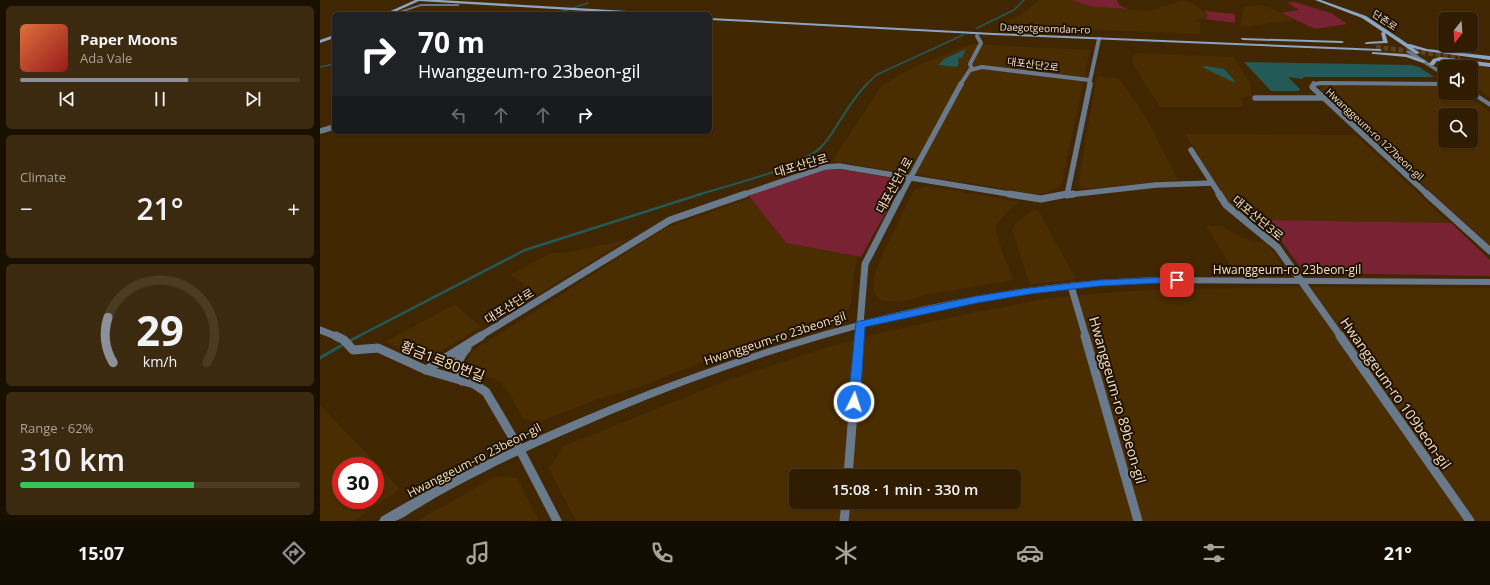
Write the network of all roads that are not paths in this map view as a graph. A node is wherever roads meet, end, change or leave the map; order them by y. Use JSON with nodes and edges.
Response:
{"nodes":[{"id":1,"x":418,"y":0,"type":"edge"},
{"id":2,"x":453,"y":0,"type":"edge"},
{"id":3,"x":1315,"y":1,"type":"edge"},
{"id":4,"x":468,"y":3,"type":"junction"},
{"id":5,"x":458,"y":5,"type":"junction"},
{"id":6,"x":553,"y":9,"type":"junction"},
{"id":7,"x":584,"y":11,"type":"junction"},
{"id":8,"x":391,"y":12,"type":"edge"},
{"id":9,"x":399,"y":12,"type":"edge"},
{"id":10,"x":595,"y":12,"type":"edge"},
{"id":11,"x":610,"y":12,"type":"edge"},
{"id":12,"x":712,"y":18,"type":"edge"},
{"id":13,"x":712,"y":18,"type":"edge"},
{"id":14,"x":1383,"y":33,"type":"junction"},
{"id":15,"x":1391,"y":35,"type":"junction"},
{"id":16,"x":977,"y":36,"type":"dead end"},
{"id":17,"x":332,"y":37,"type":"edge"},
{"id":18,"x":1124,"y":37,"type":"junction"},
{"id":19,"x":1099,"y":39,"type":"junction"},
{"id":20,"x":1173,"y":41,"type":"junction"},
{"id":21,"x":320,"y":42,"type":"edge"},
{"id":22,"x":1348,"y":42,"type":"dead end"},
{"id":23,"x":1355,"y":43,"type":"dead end"},
{"id":24,"x":1410,"y":52,"type":"joint"},
{"id":25,"x":1418,"y":53,"type":"joint"},
{"id":26,"x":1460,"y":58,"type":"tunnel mouth"},
{"id":27,"x":1490,"y":58,"type":"edge"},
{"id":28,"x":1422,"y":61,"type":"junction"},
{"id":29,"x":1490,"y":63,"type":"edge"},
{"id":30,"x":1432,"y":64,"type":"junction"},
{"id":31,"x":974,"y":68,"type":"junction"},
{"id":32,"x":1438,"y":69,"type":"edge"},
{"id":33,"x":1438,"y":70,"type":"edge"},
{"id":34,"x":1089,"y":80,"type":"junction"},
{"id":35,"x":1438,"y":84,"type":"edge"},
{"id":36,"x":1478,"y":97,"type":"edge"},
{"id":37,"x":1255,"y":98,"type":"dead end"},
{"id":38,"x":1323,"y":98,"type":"junction"},
{"id":39,"x":1490,"y":105,"type":"edge"},
{"id":40,"x":332,"y":128,"type":"edge"},
{"id":41,"x":320,"y":131,"type":"edge"},
{"id":42,"x":1192,"y":150,"type":"dead end"},
{"id":43,"x":910,"y":178,"type":"junction"},
{"id":44,"x":1212,"y":184,"type":"junction"},
{"id":45,"x":1067,"y":195,"type":"junction"},
{"id":46,"x":1490,"y":251,"type":"edge"},
{"id":47,"x":1300,"y":281,"type":"junction"},
{"id":48,"x":1490,"y":282,"type":"edge"},
{"id":49,"x":1071,"y":286,"type":"junction"},
{"id":50,"x":860,"y":324,"type":"junction"},
{"id":51,"x":320,"y":330,"type":"edge"},
{"id":52,"x":474,"y":341,"type":"junction"},
{"id":53,"x":426,"y":370,"type":"junction"},
{"id":54,"x":462,"y":381,"type":"junction"},
{"id":55,"x":519,"y":448,"type":"junction"},
{"id":56,"x":849,"y":469,"type":"edge"},
{"id":57,"x":845,"y":509,"type":"edge"},
{"id":58,"x":385,"y":521,"type":"edge"},
{"id":59,"x":557,"y":521,"type":"edge"},
{"id":60,"x":844,"y":521,"type":"edge"},
{"id":61,"x":1138,"y":521,"type":"edge"},
{"id":62,"x":1470,"y":521,"type":"edge"}],
"edges":[{"from":1,"to":4,"type":"main road"},
{"from":1,"to":5,"type":"main road"},
{"from":1,"to":8,"type":"main road"},
{"from":2,"to":4,"type":"main road"},
{"from":3,"to":14,"type":"main road","name":"단촌로"},
{"from":3,"to":15,"type":"main road","name":"단촌로"},
{"from":4,"to":6,"type":"main road"},
{"from":5,"to":6,"type":"main road"},
{"from":5,"to":9,"type":"street"},
{"from":6,"to":7,"type":"main road"},
{"from":7,"to":10,"type":"main road"},
{"from":7,"to":11,"type":"main road"},
{"from":12,"to":18,"type":"main road","name":"Daegotgeomdan-ro"},
{"from":13,"to":19,"type":"main road","name":"Daegotgeomdan-ro"},
{"from":14,"to":23,"type":"main road"},
{"from":14,"to":24,"type":"main road","name":"단촌로"},
{"from":15,"to":25,"type":"main road","name":"단촌로"},
{"from":15,"to":27,"type":"main road"},
{"from":16,"to":31,"type":"street"},
{"from":17,"to":21,"type":"main road"},
{"from":18,"to":20,"type":"main road","name":"Daegotgeomdan-ro"},
{"from":18,"to":22,"type":"main road"},
{"from":19,"to":20,"type":"main road","name":"Daegotgeomdan-ro"},
{"from":19,"to":34,"type":"street"},
{"from":20,"to":28,"type":"main road"},
{"from":24,"to":28,"type":"street"},
{"from":25,"to":30,"type":"street"},
{"from":26,"to":29,"type":"main road"},
{"from":28,"to":33,"type":"street"},
{"from":29,"to":30,"type":"main road"},
{"from":30,"to":32,"type":"street"},
{"from":31,"to":34,"type":"street","name":"대포산단2로"},
{"from":31,"to":43,"type":"street","name":"대포산단1로"},
{"from":34,"to":45,"type":"street"},
{"from":35,"to":38,"type":"street","name":"Hwanggeum-ro 127beon-gil"},
{"from":36,"to":39,"type":"street"},
{"from":37,"to":38,"type":"street"},
{"from":38,"to":46,"type":"street","name":"Hwanggeum-ro 127beon-gil"},
{"from":40,"to":41,"type":"street"},
{"from":42,"to":44,"type":"street","name":"대포산단3로"},
{"from":43,"to":45,"type":"street","name":"대포산단로"},
{"from":43,"to":50,"type":"street","name":"대포산단1로"},
{"from":43,"to":52,"type":"street","name":"대포산단로"},
{"from":44,"to":45,"type":"street","name":"대포산단로"},
{"from":44,"to":47,"type":"street","name":"대포산단3로"},
{"from":47,"to":48,"type":"street","name":"Hwanggeum-ro 23beon-gil"},
{"from":47,"to":49,"type":"street","name":"Hwanggeum-ro 23beon-gil"},
{"from":47,"to":62,"type":"street","name":"Hwanggeum-ro 109beon-gil"},
{"from":49,"to":50,"type":"street","name":"Hwanggeum-ro 23beon-gil"},
{"from":49,"to":61,"type":"street","name":"Hwanggeum-ro 89beon-gil"},
{"from":50,"to":55,"type":"street","name":"Hwanggeum-ro 23beon-gil"},
{"from":50,"to":56,"type":"street","name":"대포산단1로"},
{"from":51,"to":53,"type":"street","name":"황금1로80번길"},
{"from":52,"to":53,"type":"street","name":"대포산단로"},
{"from":52,"to":54,"type":"street"},
{"from":53,"to":54,"type":"street","name":"황금1로80번길"},
{"from":54,"to":55,"type":"street","name":"황금1로80번길"},
{"from":55,"to":58,"type":"street","name":"Hwanggeum-ro 23beon-gil"},
{"from":55,"to":59,"type":"street","name":"황금1로80번길"},
{"from":57,"to":60,"type":"street"}]}
